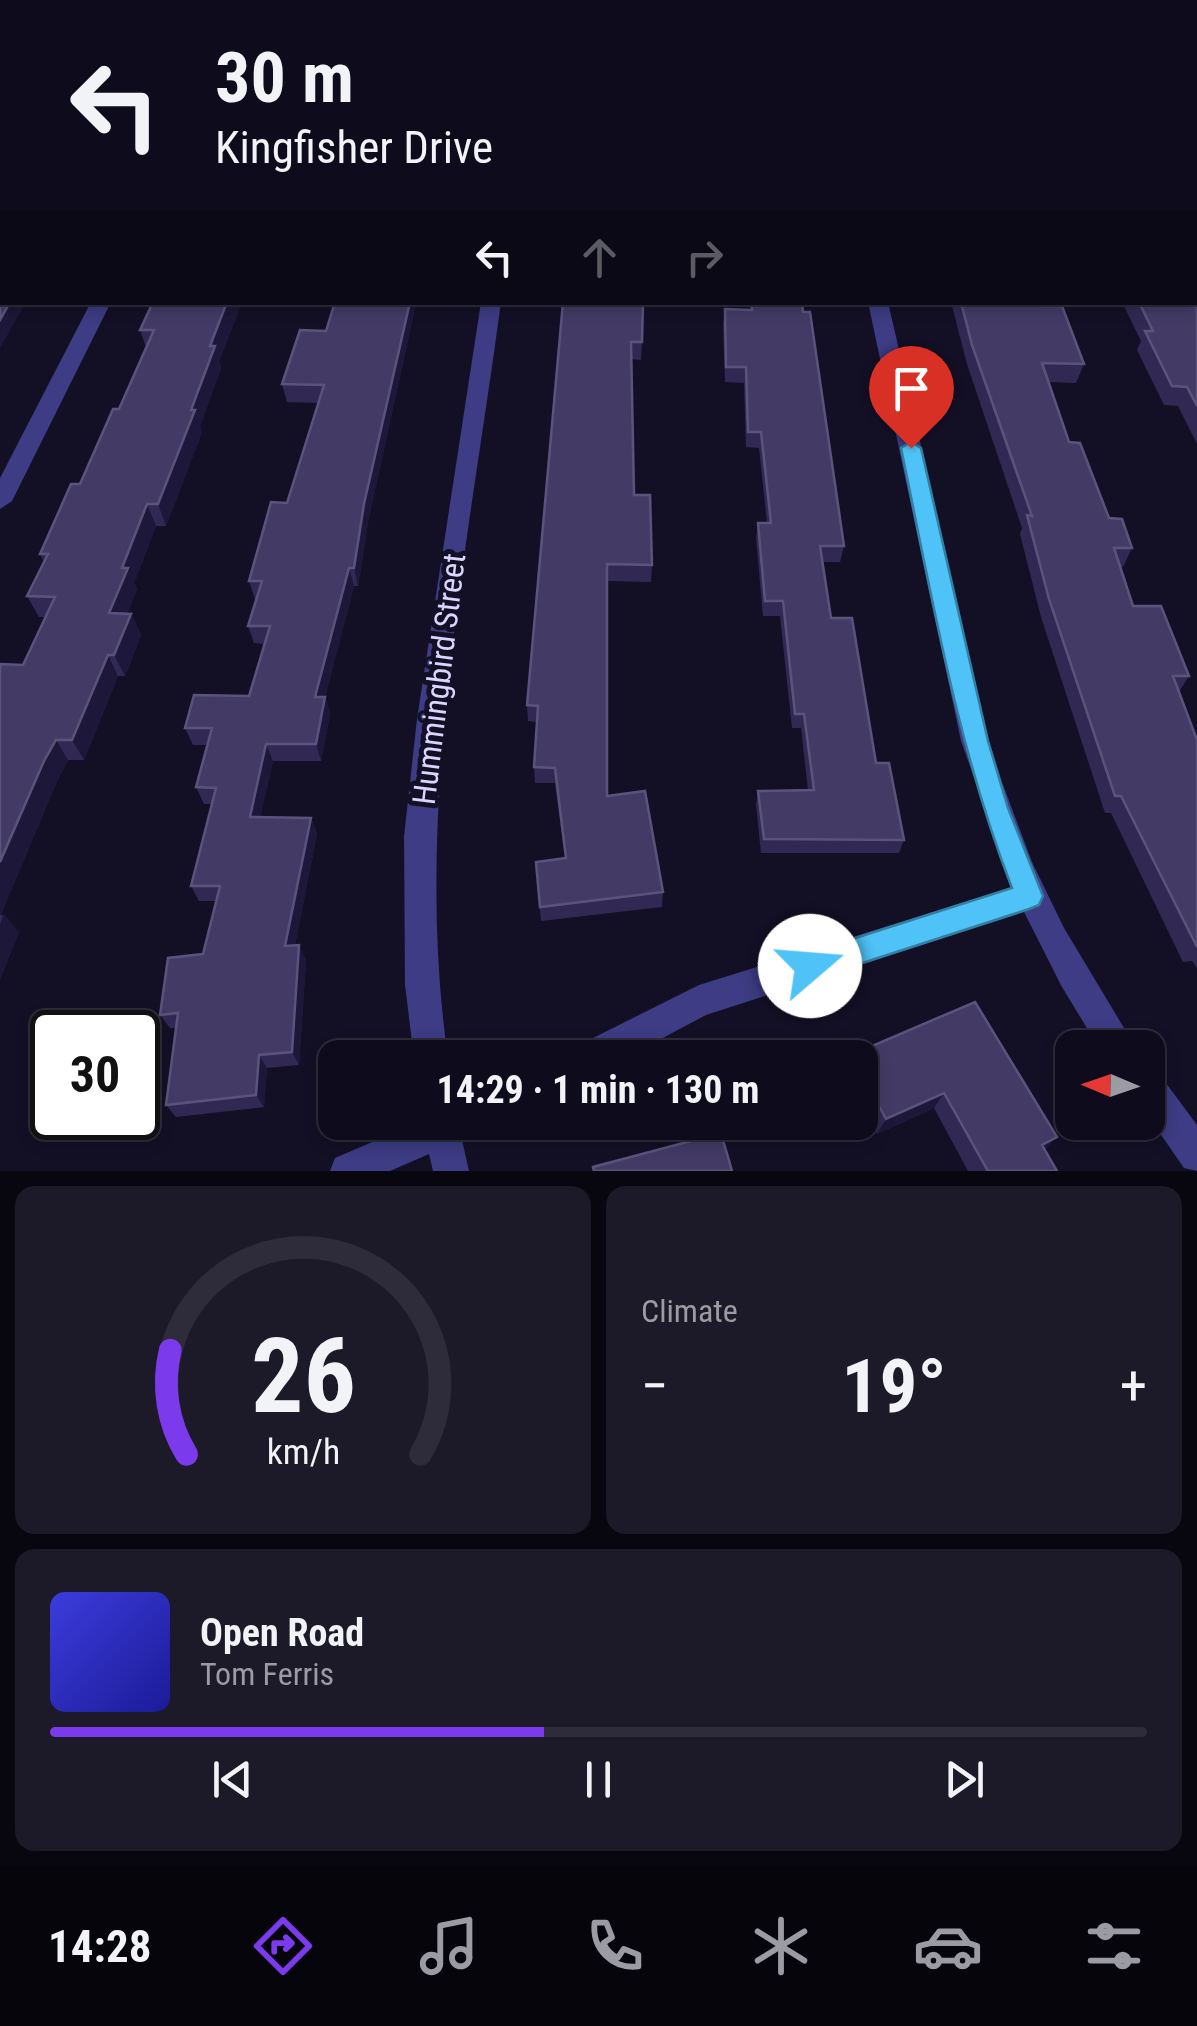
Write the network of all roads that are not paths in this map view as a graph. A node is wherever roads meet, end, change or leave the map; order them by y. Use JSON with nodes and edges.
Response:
{"nodes":[{"id":1,"x":99,"y":305,"type":"edge"},
{"id":2,"x":491,"y":305,"type":"edge"},
{"id":3,"x":879,"y":305,"type":"edge"},
{"id":4,"x":0,"y":501,"type":"edge"},
{"id":5,"x":1029,"y":896,"type":"junction"},
{"id":6,"x":1109,"y":1030,"type":"edge"},
{"id":7,"x":428,"y":1040,"type":"edge"},
{"id":8,"x":624,"y":1040,"type":"edge"},
{"id":9,"x":1165,"y":1111,"type":"edge"},
{"id":10,"x":417,"y":1140,"type":"edge"},
{"id":11,"x":449,"y":1140,"type":"edge"},
{"id":12,"x":1197,"y":1155,"type":"edge"},
{"id":13,"x":348,"y":1171,"type":"edge"},
{"id":14,"x":451,"y":1171,"type":"edge"}],
"edges":[{"from":1,"to":4,"type":"street"},
{"from":2,"to":7,"type":"street","name":"Hummingbird Street"},
{"from":3,"to":5,"type":"street"},
{"from":5,"to":6,"type":"street"},
{"from":5,"to":8,"type":"street"},
{"from":9,"to":12,"type":"street"},
{"from":10,"to":13,"type":"street"},
{"from":11,"to":14,"type":"street"}]}
